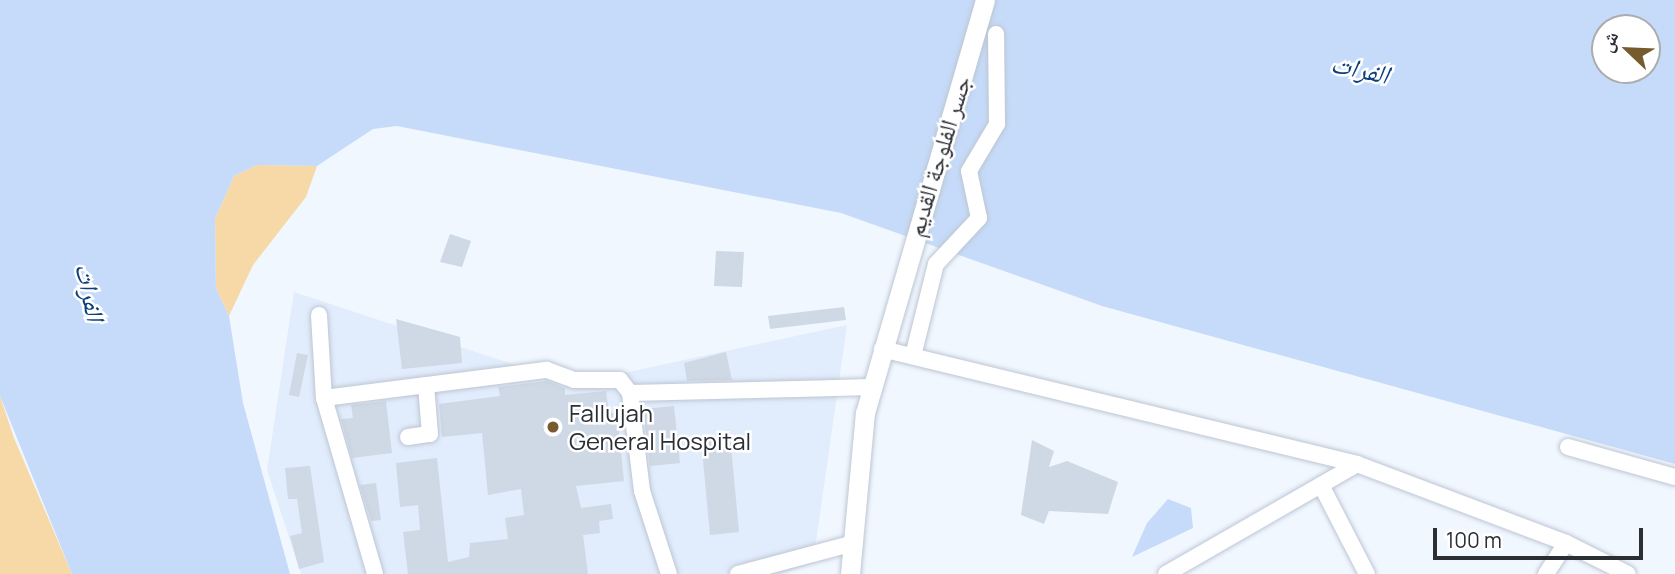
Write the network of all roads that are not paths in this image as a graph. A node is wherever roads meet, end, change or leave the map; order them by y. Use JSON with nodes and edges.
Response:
{"nodes":[{"id":1,"x":985,"y":0,"type":"edge"},
{"id":2,"x":996,"y":34,"type":"dead end"},
{"id":3,"x":318,"y":316,"type":"dead end"},
{"id":4,"x":882,"y":348,"type":"junction"},
{"id":5,"x":914,"y":356,"type":"junction"},
{"id":6,"x":426,"y":385,"type":"junction"},
{"id":7,"x":872,"y":387,"type":"junction"},
{"id":8,"x":630,"y":393,"type":"junction"},
{"id":9,"x":324,"y":398,"type":"junction"},
{"id":10,"x":408,"y":436,"type":"dead end"},
{"id":11,"x":1568,"y":447,"type":"dead end"},
{"id":12,"x":1357,"y":464,"type":"junction"},
{"id":13,"x":1675,"y":477,"type":"edge"},
{"id":14,"x":1321,"y":485,"type":"junction"},
{"id":15,"x":1566,"y":543,"type":"junction"},
{"id":16,"x":850,"y":544,"type":"junction"},
{"id":17,"x":375,"y":574,"type":"edge"},
{"id":18,"x":668,"y":574,"type":"edge"},
{"id":19,"x":738,"y":574,"type":"edge"},
{"id":20,"x":850,"y":574,"type":"edge"},
{"id":21,"x":1166,"y":574,"type":"edge"},
{"id":22,"x":1367,"y":574,"type":"edge"},
{"id":23,"x":1546,"y":574,"type":"edge"},
{"id":24,"x":1629,"y":574,"type":"edge"}],
"edges":[{"from":1,"to":4,"type":"main road","name":"جسر الفلوجة القديم"},
{"from":2,"to":5,"type":"street"},
{"from":3,"to":9,"type":"street"},
{"from":4,"to":5,"type":"street"},
{"from":4,"to":7,"type":"main road","name":"جسر الفلوجة القديم"},
{"from":5,"to":12,"type":"street"},
{"from":6,"to":8,"type":"street"},
{"from":6,"to":9,"type":"street"},
{"from":6,"to":10,"type":"street"},
{"from":7,"to":8,"type":"street"},
{"from":7,"to":16,"type":"main road","name":"جسر الفلوجة القديم"},
{"from":8,"to":18,"type":"street"},
{"from":9,"to":17,"type":"street"},
{"from":11,"to":13,"type":"street"},
{"from":12,"to":14,"type":"street"},
{"from":12,"to":15,"type":"street"},
{"from":14,"to":21,"type":"street"},
{"from":14,"to":22,"type":"street"},
{"from":15,"to":23,"type":"street"},
{"from":15,"to":24,"type":"street"},
{"from":16,"to":19,"type":"street"},
{"from":16,"to":20,"type":"main road","name":"جسر الفلوجة القديم"}]}
